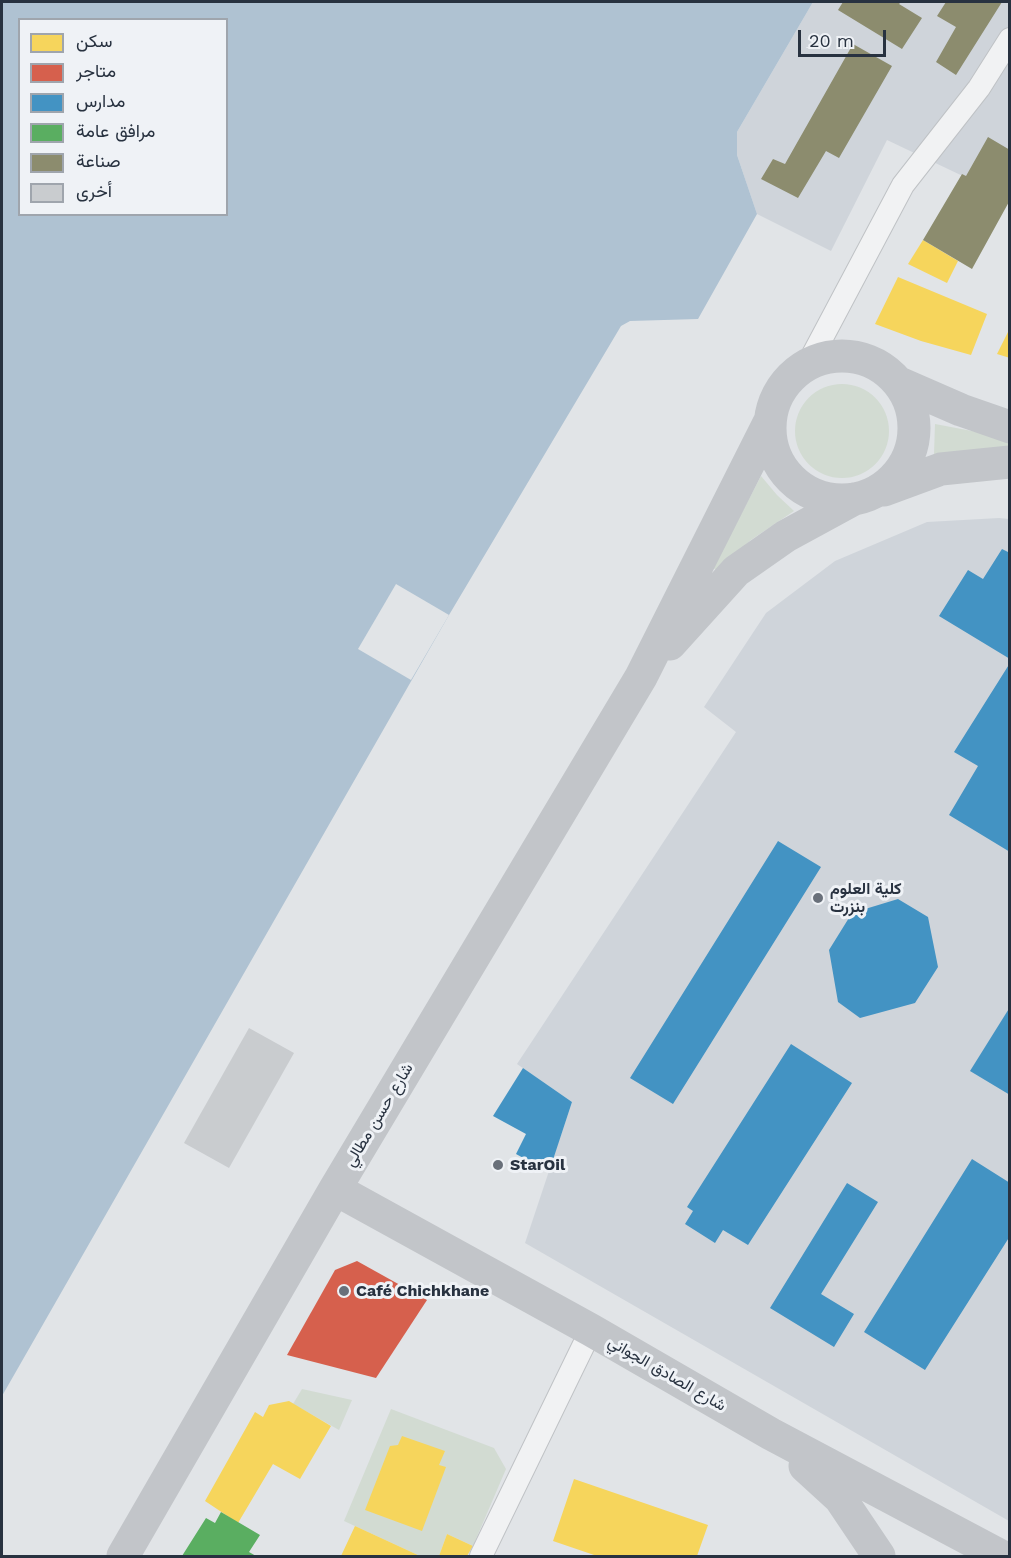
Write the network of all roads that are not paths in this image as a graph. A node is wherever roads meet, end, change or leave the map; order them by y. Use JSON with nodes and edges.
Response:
{"nodes":[{"id":1,"x":1010,"y":39,"type":"edge"},
{"id":2,"x":808,"y":364,"type":"junction"},
{"id":3,"x":900,"y":383,"type":"junction"},
{"id":4,"x":770,"y":421,"type":"junction"},
{"id":5,"x":1010,"y":427,"type":"edge"},
{"id":6,"x":1010,"y":462,"type":"edge"},
{"id":7,"x":864,"y":496,"type":"junction"},
{"id":8,"x":641,"y":677,"type":"junction"},
{"id":9,"x":335,"y":1189,"type":"junction"},
{"id":10,"x":591,"y":1330,"type":"junction"},
{"id":11,"x":771,"y":1434,"type":"junction"},
{"id":12,"x":123,"y":1557,"type":"edge"},
{"id":13,"x":481,"y":1557,"type":"edge"},
{"id":14,"x":879,"y":1557,"type":"edge"},
{"id":15,"x":1000,"y":1557,"type":"edge"}],
"edges":[{"from":1,"to":2,"type":"street"},
{"from":2,"to":3,"type":"street"},
{"from":2,"to":4,"type":"street"},
{"from":3,"to":5,"type":"street"},
{"from":3,"to":7,"type":"street"},
{"from":4,"to":7,"type":"street"},
{"from":4,"to":8,"type":"street"},
{"from":6,"to":7,"type":"street"},
{"from":7,"to":8,"type":"street"},
{"from":8,"to":9,"type":"street","name":"شارع حسن مطالي"},
{"from":9,"to":10,"type":"street","name":"شارع الصادق الجواني"},
{"from":9,"to":12,"type":"street","name":"شارع حسن مطالي"},
{"from":10,"to":11,"type":"street","name":"شارع الصادق الجواني"},
{"from":10,"to":13,"type":"street"},
{"from":11,"to":14,"type":"street"},
{"from":11,"to":15,"type":"street","name":"شارع الصادق الجواني"}]}
